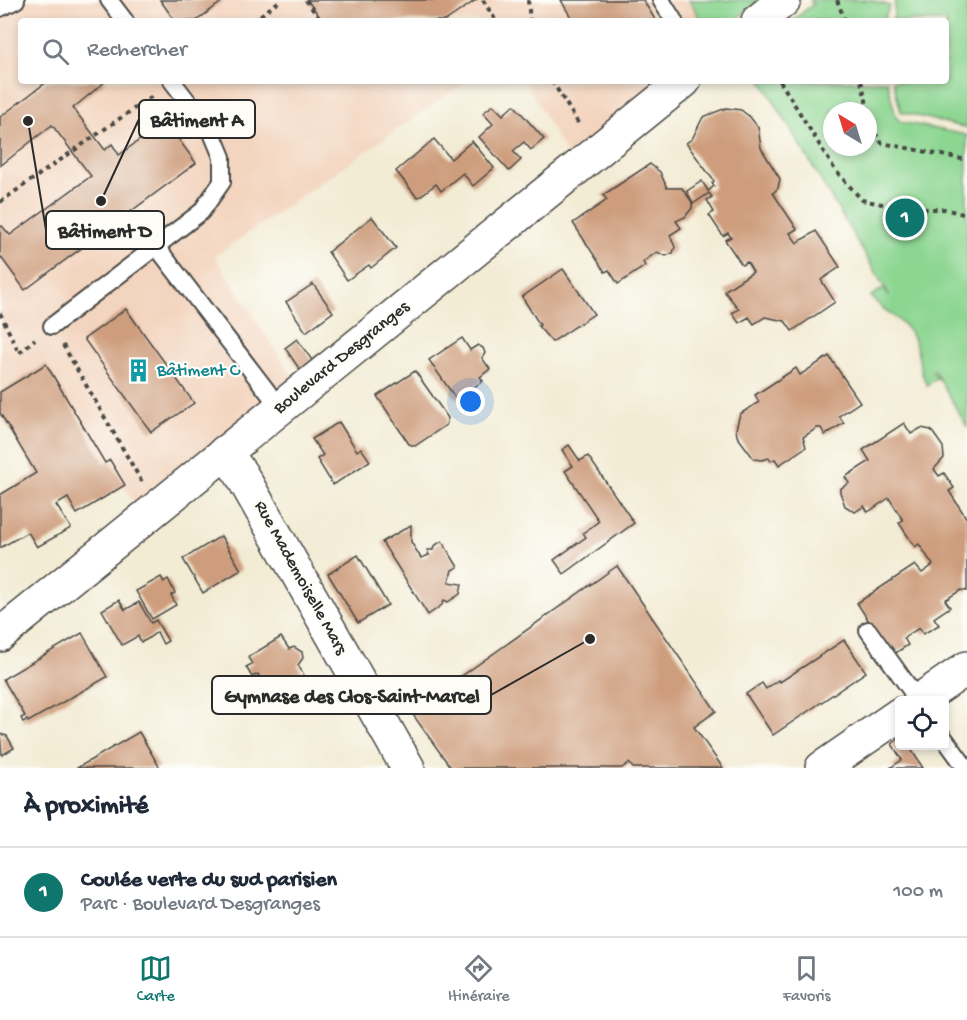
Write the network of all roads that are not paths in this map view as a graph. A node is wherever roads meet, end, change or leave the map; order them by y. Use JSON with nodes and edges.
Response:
{"nodes":[{"id":1,"x":16,"y":0,"type":"edge"},
{"id":2,"x":109,"y":0,"type":"edge"},
{"id":3,"x":661,"y":0,"type":"edge"},
{"id":4,"x":784,"y":0,"type":"edge"},
{"id":5,"x":0,"y":8,"type":"edge"},
{"id":6,"x":123,"y":18,"type":"edge"},
{"id":7,"x":672,"y":18,"type":"edge"},
{"id":8,"x":762,"y":18,"type":"edge"},
{"id":9,"x":174,"y":84,"type":"edge"},
{"id":10,"x":680,"y":84,"type":"edge"},
{"id":11,"x":156,"y":246,"type":"junction"},
{"id":12,"x":52,"y":326,"type":"dead end"},
{"id":13,"x":280,"y":408,"type":"junction"},
{"id":14,"x":225,"y":452,"type":"junction"},
{"id":15,"x":868,"y":630,"type":"dead end"},
{"id":16,"x":0,"y":635,"type":"edge"},
{"id":17,"x":967,"y":668,"type":"edge"},
{"id":18,"x":916,"y":696,"type":"edge"},
{"id":19,"x":925,"y":696,"type":"edge"},
{"id":20,"x":895,"y":717,"type":"edge"},
{"id":21,"x":949,"y":744,"type":"edge"},
{"id":22,"x":408,"y":768,"type":"edge"},
{"id":23,"x":822,"y":768,"type":"edge"},
{"id":24,"x":966,"y":768,"type":"edge"}],
"edges":[{"from":1,"to":5,"type":"lane"},
{"from":2,"to":6,"type":"lane"},
{"from":3,"to":7,"type":"lane"},
{"from":4,"to":8,"type":"street"},
{"from":9,"to":11,"type":"lane"},
{"from":10,"to":13,"type":"street","name":"Boulevard Desgranges"},
{"from":11,"to":12,"type":"lane"},
{"from":11,"to":13,"type":"lane"},
{"from":13,"to":14,"type":"street","name":"Boulevard Desgranges"},
{"from":14,"to":16,"type":"street","name":"Boulevard Desgranges"},
{"from":14,"to":22,"type":"street","name":"Rue Mademoiselle Mars"},
{"from":15,"to":18,"type":"lane"},
{"from":17,"to":19,"type":"street"},
{"from":20,"to":23,"type":"street"},
{"from":21,"to":24,"type":"lane"}]}
